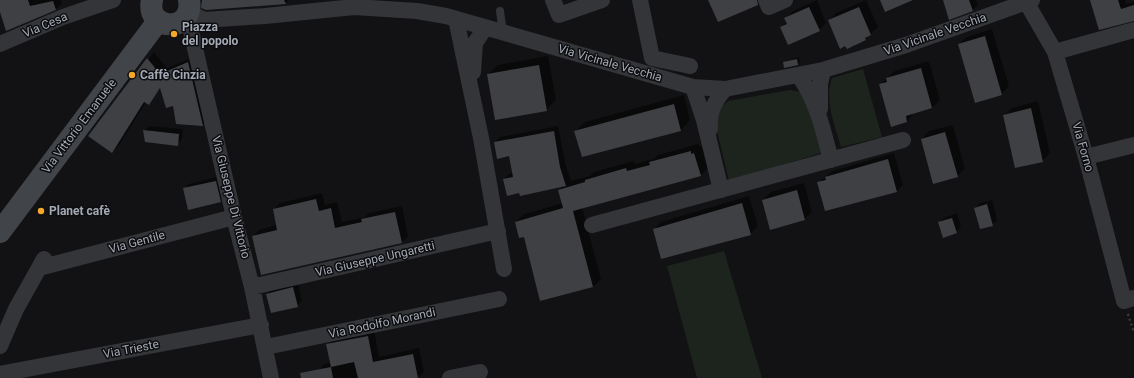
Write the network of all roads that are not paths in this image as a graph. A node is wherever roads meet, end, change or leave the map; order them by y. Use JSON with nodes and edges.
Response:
{"nodes":[{"id":1,"x":113,"y":0,"type":"edge"},
{"id":2,"x":152,"y":0,"type":"edge"},
{"id":3,"x":554,"y":0,"type":"edge"},
{"id":4,"x":602,"y":0,"type":"edge"},
{"id":5,"x":640,"y":0,"type":"edge"},
{"id":6,"x":766,"y":0,"type":"edge"},
{"id":7,"x":785,"y":0,"type":"edge"},
{"id":8,"x":1027,"y":1,"type":"edge"},
{"id":9,"x":187,"y":11,"type":"edge"},
{"id":10,"x":500,"y":11,"type":"dead end"},
{"id":11,"x":456,"y":19,"type":"junction"},
{"id":12,"x":158,"y":21,"type":"junction"},
{"id":13,"x":486,"y":28,"type":"junction"},
{"id":14,"x":1134,"y":30,"type":"edge"},
{"id":15,"x":503,"y":33,"type":"junction"},
{"id":16,"x":0,"y":44,"type":"edge"},
{"id":17,"x":1055,"y":52,"type":"junction"},
{"id":18,"x":690,"y":66,"type":"dead end"},
{"id":19,"x":823,"y":70,"type":"junction"},
{"id":20,"x":799,"y":76,"type":"junction"},
{"id":21,"x":693,"y":87,"type":"junction"},
{"id":22,"x":725,"y":89,"type":"junction"},
{"id":23,"x":820,"y":117,"type":"junction"},
{"id":24,"x":481,"y":138,"type":"junction"},
{"id":25,"x":903,"y":140,"type":"dead end"},
{"id":26,"x":1134,"y":145,"type":"edge"},
{"id":27,"x":712,"y":149,"type":"junction"},
{"id":28,"x":1086,"y":157,"type":"junction"},
{"id":29,"x":831,"y":160,"type":"junction"},
{"id":30,"x":721,"y":190,"type":"junction"},
{"id":31,"x":234,"y":217,"type":"junction"},
{"id":32,"x":592,"y":225,"type":"dead end"},
{"id":33,"x":498,"y":231,"type":"junction"},
{"id":34,"x":0,"y":232,"type":"edge"},
{"id":35,"x":504,"y":269,"type":"dead end"},
{"id":36,"x":252,"y":287,"type":"junction"},
{"id":37,"x":499,"y":299,"type":"dead end"},
{"id":38,"x":1129,"y":300,"type":"edge"},
{"id":39,"x":261,"y":325,"type":"junction"},
{"id":40,"x":0,"y":346,"type":"edge"},
{"id":41,"x":266,"y":347,"type":"junction"},
{"id":42,"x":480,"y":372,"type":"dead end"},
{"id":43,"x":0,"y":374,"type":"edge"},
{"id":44,"x":271,"y":378,"type":"edge"},
{"id":45,"x":450,"y":378,"type":"edge"}],
"edges":[{"from":1,"to":16,"type":"street","name":"Via Cesa"},
{"from":2,"to":12,"type":"street"},
{"from":3,"to":4,"type":"street"},
{"from":5,"to":18,"type":"street"},
{"from":6,"to":7,"type":"street"},
{"from":8,"to":17,"type":"street","name":"Via Forno"},
{"from":8,"to":19,"type":"street","name":"Via Vicinale Vecchia"},
{"from":9,"to":11,"type":"street","name":"Via Vicinale Vecchia"},
{"from":9,"to":12,"type":"street"},
{"from":9,"to":31,"type":"street","name":"Via Giuseppe Di Vittorio"},
{"from":10,"to":15,"type":"lane"},
{"from":11,"to":13,"type":"street","name":"Via Vicinale Vecchia"},
{"from":11,"to":24,"type":"street"},
{"from":12,"to":34,"type":"street","name":"Via Vittorio Emanuele"},
{"from":13,"to":15,"type":"street","name":"Via Vicinale Vecchia"},
{"from":13,"to":24,"type":"street"},
{"from":14,"to":17,"type":"street"},
{"from":15,"to":21,"type":"street","name":"Via Vicinale Vecchia"},
{"from":17,"to":28,"type":"street","name":"Via Forno"},
{"from":19,"to":20,"type":"street","name":"Via Vicinale Vecchia"},
{"from":19,"to":23,"type":"street"},
{"from":20,"to":22,"type":"street","name":"Via Vicinale Vecchia"},
{"from":20,"to":23,"type":"street"},
{"from":21,"to":22,"type":"street","name":"Via Vicinale Vecchia"},
{"from":21,"to":27,"type":"street"},
{"from":22,"to":27,"type":"street"},
{"from":23,"to":29,"type":"street"},
{"from":24,"to":33,"type":"street"},
{"from":25,"to":29,"type":"street"},
{"from":26,"to":28,"type":"street"},
{"from":27,"to":30,"type":"street"},
{"from":28,"to":38,"type":"street","name":"Via Forno"},
{"from":29,"to":30,"type":"street"},
{"from":30,"to":32,"type":"street"},
{"from":31,"to":36,"type":"street","name":"Via Giuseppe Di Vittorio"},
{"from":31,"to":40,"type":"street","name":"Via Gentile"},
{"from":33,"to":35,"type":"street"},
{"from":33,"to":36,"type":"street","name":"Via Giuseppe Ungaretti"},
{"from":36,"to":39,"type":"street","name":"Via Giuseppe Di Vittorio"},
{"from":37,"to":41,"type":"street","name":"Via Rodolfo Morandi"},
{"from":39,"to":41,"type":"street","name":"Via Giuseppe Di Vittorio"},
{"from":39,"to":43,"type":"street","name":"Via Trieste"},
{"from":41,"to":44,"type":"street","name":"Via Giuseppe Di Vittorio"},
{"from":42,"to":45,"type":"street"}]}
